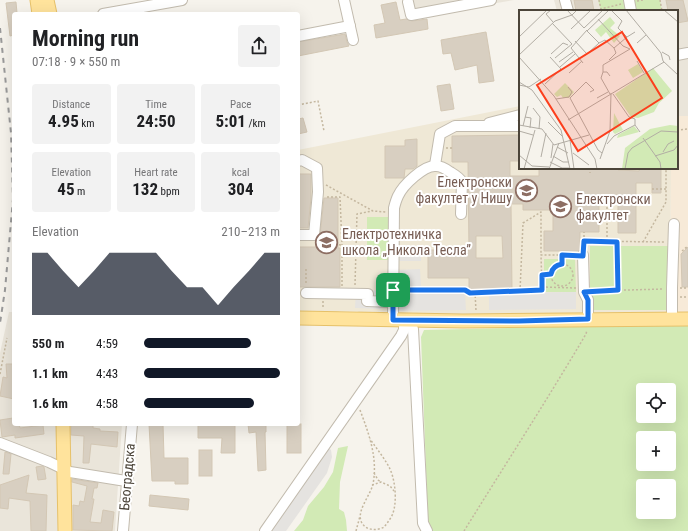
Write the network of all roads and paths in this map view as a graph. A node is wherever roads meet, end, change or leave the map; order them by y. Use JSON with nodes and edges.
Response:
{"nodes":[{"id":1,"x":37,"y":0,"type":"edge"},
{"id":2,"x":47,"y":0,"type":"edge"},
{"id":3,"x":182,"y":0,"type":"edge"},
{"id":4,"x":344,"y":0,"type":"edge"},
{"id":5,"x":411,"y":0,"type":"edge"},
{"id":6,"x":434,"y":0,"type":"edge"},
{"id":7,"x":491,"y":0,"type":"edge"},
{"id":8,"x":565,"y":0,"type":"edge"},
{"id":9,"x":599,"y":0,"type":"edge"},
{"id":10,"x":660,"y":0,"type":"edge"},
{"id":11,"x":629,"y":5,"type":"edge"},
{"id":12,"x":436,"y":10,"type":"junction"},
{"id":13,"x":568,"y":10,"type":"edge"},
{"id":14,"x":601,"y":10,"type":"edge"},
{"id":15,"x":662,"y":10,"type":"edge"},
{"id":16,"x":39,"y":12,"type":"edge"},
{"id":17,"x":50,"y":12,"type":"edge"},
{"id":18,"x":114,"y":12,"type":"edge"},
{"id":19,"x":350,"y":26,"type":"junction"},
{"id":20,"x":300,"y":36,"type":"edge"},
{"id":21,"x":353,"y":40,"type":"dead end"},
{"id":22,"x":688,"y":52,"type":"edge"},
{"id":23,"x":678,"y":55,"type":"edge"},
{"id":24,"x":300,"y":105,"type":"edge"},
{"id":25,"x":519,"y":115,"type":"edge"},
{"id":26,"x":476,"y":126,"type":"junction"},
{"id":27,"x":519,"y":126,"type":"edge"},
{"id":28,"x":688,"y":129,"type":"edge"},
{"id":29,"x":678,"y":130,"type":"edge"},
{"id":30,"x":324,"y":132,"type":"dead end"},
{"id":31,"x":300,"y":160,"type":"edge"},
{"id":32,"x":435,"y":165,"type":"junction"},
{"id":33,"x":590,"y":169,"type":"edge"},
{"id":34,"x":666,"y":169,"type":"edge"},
{"id":35,"x":590,"y":173,"type":"dead end"},
{"id":36,"x":318,"y":180,"type":"junction"},
{"id":37,"x":652,"y":189,"type":"dead end"},
{"id":38,"x":666,"y":189,"type":"junction"},
{"id":39,"x":341,"y":194,"type":"junction"},
{"id":40,"x":317,"y":195,"type":"junction"},
{"id":41,"x":340,"y":197,"type":"junction"},
{"id":42,"x":607,"y":198,"type":"dead end"},
{"id":43,"x":373,"y":211,"type":"junction"},
{"id":44,"x":394,"y":211,"type":"junction"},
{"id":45,"x":461,"y":214,"type":"dead end"},
{"id":46,"x":674,"y":224,"type":"dead end"},
{"id":47,"x":584,"y":232,"type":"dead end"},
{"id":48,"x":300,"y":235,"type":"edge"},
{"id":49,"x":584,"y":241,"type":"junction"},
{"id":50,"x":607,"y":241,"type":"junction"},
{"id":51,"x":617,"y":242,"type":"junction"},
{"id":52,"x":642,"y":242,"type":"junction"},
{"id":53,"x":673,"y":243,"type":"junction"},
{"id":54,"x":331,"y":244,"type":"dead end"},
{"id":55,"x":342,"y":245,"type":"junction"},
{"id":56,"x":342,"y":249,"type":"junction"},
{"id":57,"x":356,"y":249,"type":"junction"},
{"id":58,"x":542,"y":255,"type":"junction"},
{"id":59,"x":562,"y":255,"type":"junction"},
{"id":60,"x":583,"y":256,"type":"junction"},
{"id":61,"x":562,"y":264,"type":"junction"},
{"id":62,"x":306,"y":269,"type":"dead end"},
{"id":63,"x":551,"y":274,"type":"junction"},
{"id":64,"x":542,"y":275,"type":"junction"},
{"id":65,"x":562,"y":286,"type":"junction"},
{"id":66,"x":542,"y":287,"type":"junction"},
{"id":67,"x":354,"y":288,"type":"dead end"},
{"id":68,"x":670,"y":288,"type":"dead end"},
{"id":69,"x":393,"y":290,"type":"junction"},
{"id":70,"x":584,"y":290,"type":"junction"},
{"id":71,"x":618,"y":290,"type":"junction"},
{"id":72,"x":520,"y":291,"type":"junction"},
{"id":73,"x":475,"y":292,"type":"junction"},
{"id":74,"x":306,"y":293,"type":"joint"},
{"id":75,"x":323,"y":293,"type":"junction"},
{"id":76,"x":342,"y":293,"type":"junction"},
{"id":77,"x":393,"y":302,"type":"junction"},
{"id":78,"x":323,"y":315,"type":"dead end"},
{"id":79,"x":300,"y":318,"type":"edge"},
{"id":80,"x":588,"y":319,"type":"junction"},
{"id":81,"x":672,"y":319,"type":"junction"},
{"id":82,"x":688,"y":319,"type":"edge"},
{"id":83,"x":476,"y":321,"type":"junction"},
{"id":84,"x":404,"y":323,"type":"junction"},
{"id":85,"x":7,"y":338,"type":"dead end"},
{"id":86,"x":0,"y":374,"type":"edge"},
{"id":87,"x":357,"y":400,"type":"junction"},
{"id":88,"x":55,"y":426,"type":"edge"},
{"id":89,"x":63,"y":426,"type":"edge"},
{"id":90,"x":132,"y":426,"type":"edge"},
{"id":91,"x":370,"y":439,"type":"junction"},
{"id":92,"x":0,"y":443,"type":"edge"},
{"id":93,"x":60,"y":468,"type":"junction"},
{"id":94,"x":374,"y":472,"type":"junction"},
{"id":95,"x":393,"y":480,"type":"junction"},
{"id":96,"x":126,"y":481,"type":"junction"},
{"id":97,"x":381,"y":482,"type":"junction"},
{"id":98,"x":372,"y":485,"type":"junction"},
{"id":99,"x":390,"y":486,"type":"junction"},
{"id":100,"x":395,"y":492,"type":"junction"},
{"id":101,"x":360,"y":514,"type":"junction"},
{"id":102,"x":56,"y":531,"type":"edge"},
{"id":103,"x":65,"y":531,"type":"edge"},
{"id":104,"x":123,"y":531,"type":"edge"},
{"id":105,"x":265,"y":531,"type":"edge"},
{"id":106,"x":356,"y":531,"type":"edge"},
{"id":107,"x":427,"y":531,"type":"edge"},
{"id":108,"x":464,"y":531,"type":"edge"}],
"edges":[{"from":1,"to":16,"type":"main road"},
{"from":2,"to":17,"type":"main road"},
{"from":3,"to":18,"type":"street"},
{"from":4,"to":19,"type":"street"},
{"from":5,"to":12,"type":"street"},
{"from":6,"to":12,"type":"street"},
{"from":7,"to":12,"type":"street"},
{"from":8,"to":13,"type":"street"},
{"from":9,"to":14,"type":"path"},
{"from":10,"to":15,"type":"path"},
{"from":11,"to":14,"type":"path"},
{"from":19,"to":20,"type":"street"},
{"from":19,"to":21,"type":"street"},
{"from":22,"to":23,"type":"street"},
{"from":24,"to":30,"type":"path"},
{"from":25,"to":26,"type":"street"},
{"from":26,"to":27,"type":"street"},
{"from":26,"to":32,"type":"street"},
{"from":28,"to":29,"type":"path"},
{"from":31,"to":36,"type":"street"},
{"from":32,"to":44,"type":"street"},
{"from":32,"to":45,"type":"street"},
{"from":33,"to":35,"type":"path"},
{"from":34,"to":38,"type":"path"},
{"from":36,"to":39,"type":"path"},
{"from":36,"to":40,"type":"street"},
{"from":37,"to":38,"type":"path"},
{"from":38,"to":52,"type":"path"},
{"from":39,"to":41,"type":"path"},
{"from":39,"to":43,"type":"path"},
{"from":40,"to":41,"type":"path"},
{"from":40,"to":48,"type":"street"},
{"from":41,"to":55,"type":"path"},
{"from":42,"to":50,"type":"path"},
{"from":43,"to":44,"type":"path"},
{"from":43,"to":57,"type":"path"},
{"from":44,"to":69,"type":"street"},
{"from":46,"to":53,"type":"street"},
{"from":47,"to":49,"type":"path"},
{"from":49,"to":50,"type":"path"},
{"from":49,"to":60,"type":"path"},
{"from":50,"to":51,"type":"path"},
{"from":51,"to":52,"type":"path"},
{"from":51,"to":71,"type":"path"},
{"from":52,"to":53,"type":"path"},
{"from":53,"to":81,"type":"street"},
{"from":54,"to":55,"type":"path"},
{"from":55,"to":56,"type":"path"},
{"from":56,"to":57,"type":"path"},
{"from":56,"to":76,"type":"path"},
{"from":57,"to":67,"type":"path"},
{"from":58,"to":59,"type":"path"},
{"from":58,"to":64,"type":"path"},
{"from":58,"to":72,"type":"path"},
{"from":59,"to":60,"type":"path"},
{"from":59,"to":61,"type":"path"},
{"from":60,"to":70,"type":"street"},
{"from":61,"to":63,"type":"path"},
{"from":61,"to":65,"type":"path"},
{"from":62,"to":74,"type":"path"},
{"from":63,"to":64,"type":"path"},
{"from":63,"to":65,"type":"path"},
{"from":64,"to":66,"type":"path"},
{"from":65,"to":66,"type":"path"},
{"from":65,"to":70,"type":"path"},
{"from":66,"to":72,"type":"path"},
{"from":68,"to":71,"type":"path"},
{"from":69,"to":73,"type":"path"},
{"from":69,"to":77,"type":"street"},
{"from":70,"to":71,"type":"path"},
{"from":70,"to":80,"type":"street"},
{"from":72,"to":73,"type":"path"},
{"from":73,"to":83,"type":"path"},
{"from":74,"to":75,"type":"street"},
{"from":75,"to":76,"type":"street"},
{"from":75,"to":78,"type":"path"},
{"from":76,"to":77,"type":"street"},
{"from":77,"to":84,"type":"street"},
{"from":79,"to":84,"type":"main road"},
{"from":80,"to":81,"type":"main road"},
{"from":80,"to":83,"type":"main road"},
{"from":80,"to":108,"type":"path"},
{"from":81,"to":82,"type":"main road"},
{"from":83,"to":84,"type":"main road"},
{"from":84,"to":87,"type":"street"},
{"from":84,"to":107,"type":"street"},
{"from":85,"to":86,"type":"path"},
{"from":87,"to":91,"type":"path"},
{"from":87,"to":105,"type":"street"},
{"from":88,"to":93,"type":"main road"},
{"from":89,"to":93,"type":"main road"},
{"from":90,"to":96,"type":"street","name":"Београдска"},
{"from":91,"to":94,"type":"path"},
{"from":91,"to":95,"type":"path"},
{"from":92,"to":93,"type":"street"},
{"from":93,"to":96,"type":"street"},
{"from":93,"to":102,"type":"main road"},
{"from":93,"to":103,"type":"main road"},
{"from":94,"to":97,"type":"path"},
{"from":94,"to":98,"type":"path"},
{"from":95,"to":99,"type":"path"},
{"from":95,"to":100,"type":"path"},
{"from":96,"to":104,"type":"street","name":"Београдска"},
{"from":97,"to":98,"type":"path"},
{"from":97,"to":99,"type":"path"},
{"from":98,"to":101,"type":"path"},
{"from":99,"to":100,"type":"path"},
{"from":100,"to":101,"type":"path"},
{"from":101,"to":106,"type":"path"}]}
